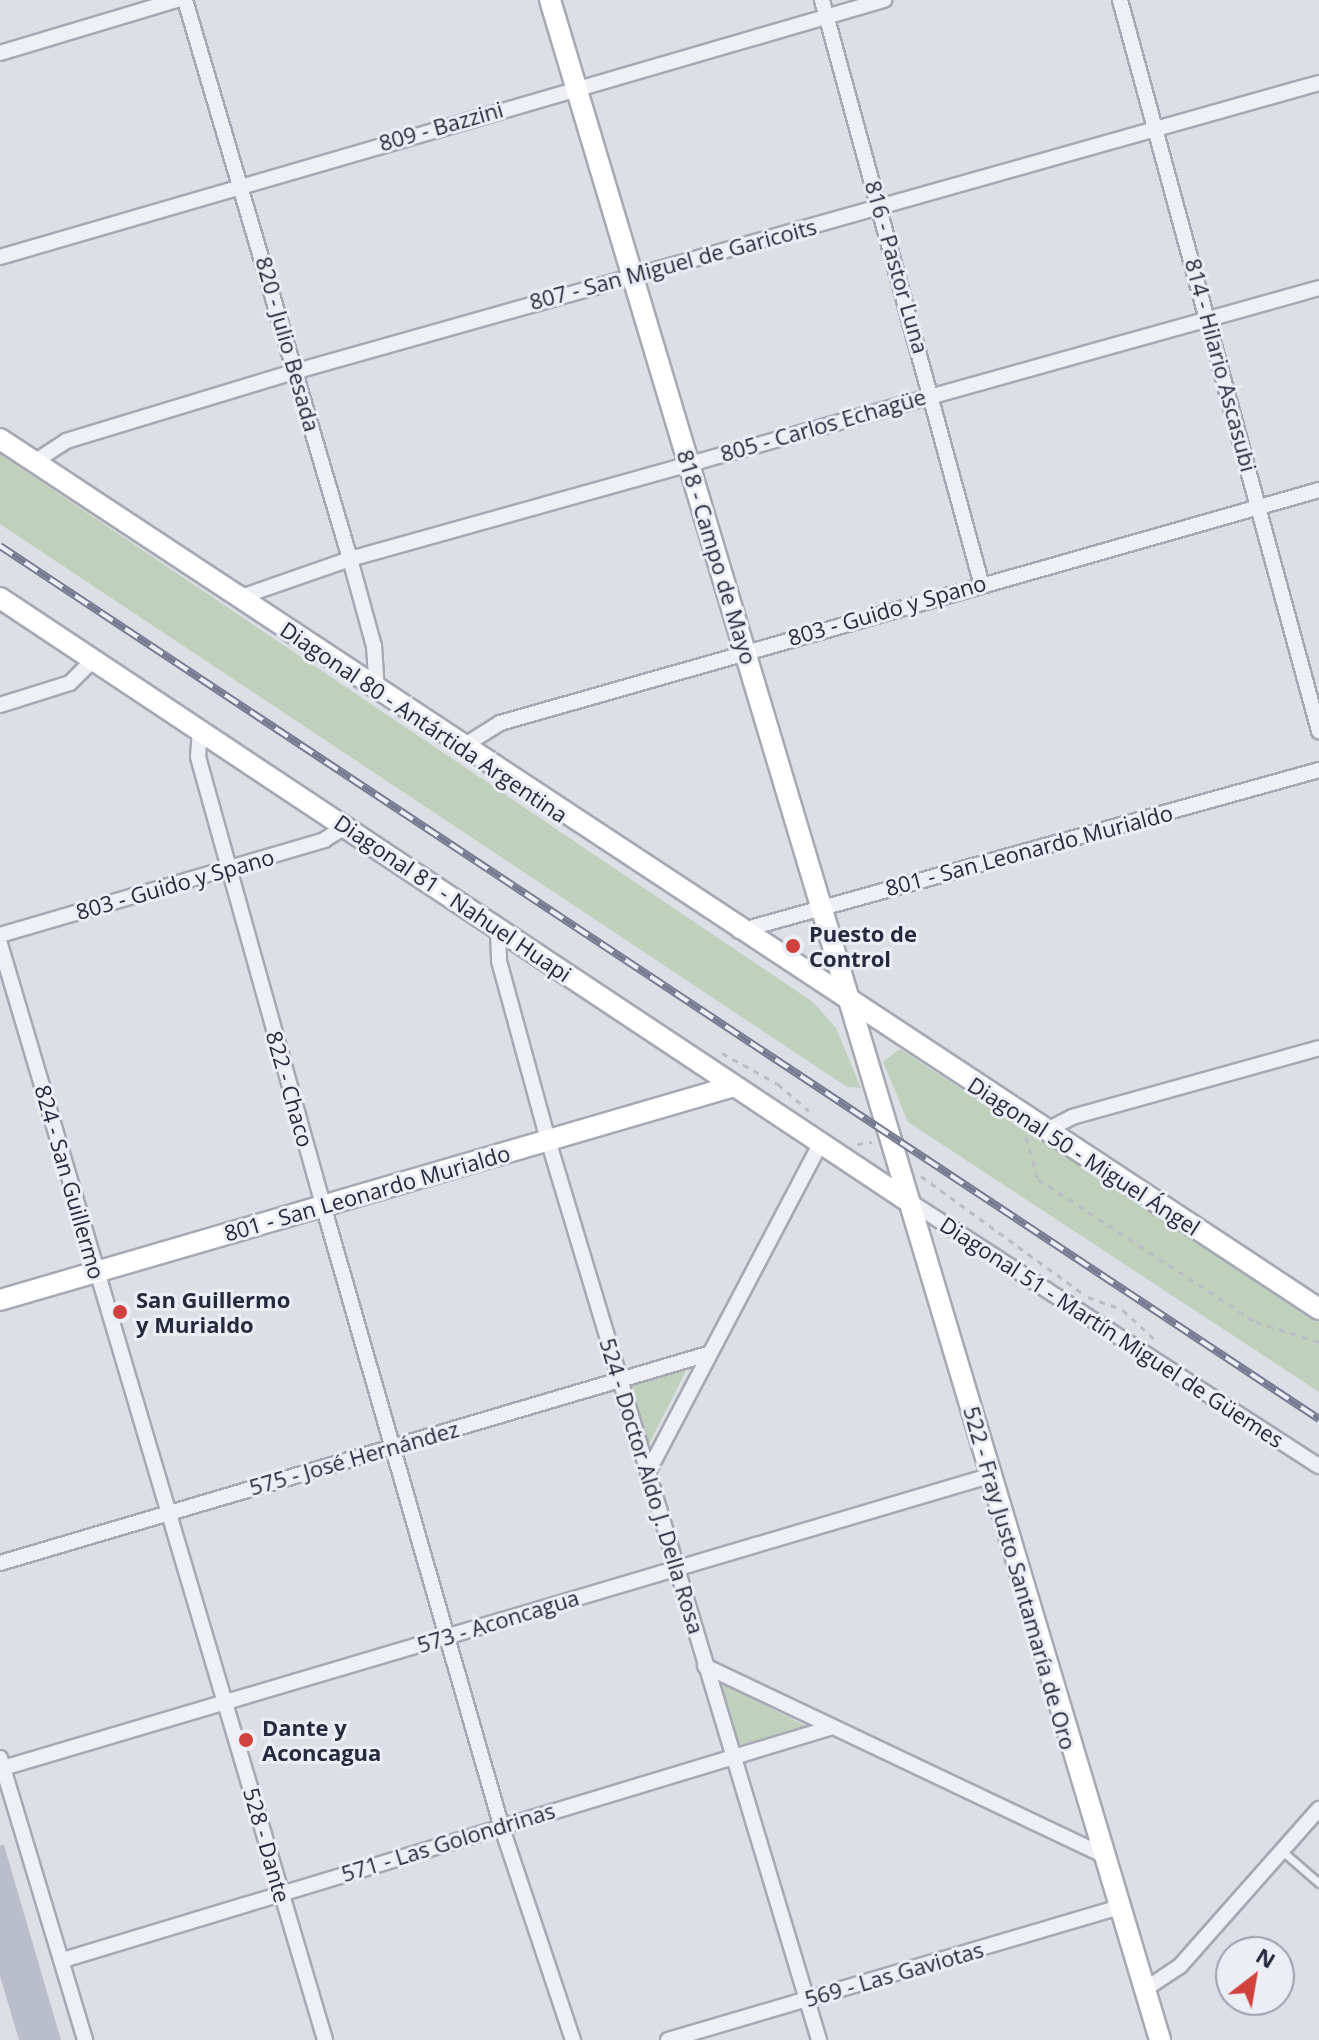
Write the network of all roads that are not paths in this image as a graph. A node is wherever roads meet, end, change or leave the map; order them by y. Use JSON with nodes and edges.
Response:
{"nodes":[{"id":1,"x":177,"y":0,"type":"edge"},
{"id":2,"x":185,"y":0,"type":"edge"},
{"id":3,"x":550,"y":0,"type":"edge"},
{"id":4,"x":822,"y":0,"type":"edge"},
{"id":5,"x":884,"y":0,"type":"edge"},
{"id":6,"x":1120,"y":0,"type":"edge"},
{"id":7,"x":826,"y":16,"type":"junction"},
{"id":8,"x":0,"y":53,"type":"edge"},
{"id":9,"x":1319,"y":83,"type":"edge"},
{"id":10,"x":575,"y":87,"type":"junction"},
{"id":11,"x":1155,"y":130,"type":"junction"},
{"id":12,"x":241,"y":185,"type":"junction"},
{"id":13,"x":879,"y":208,"type":"junction"},
{"id":14,"x":0,"y":257,"type":"edge"},
{"id":15,"x":633,"y":274,"type":"junction"},
{"id":16,"x":1319,"y":288,"type":"edge"},
{"id":17,"x":1210,"y":318,"type":"junction"},
{"id":18,"x":297,"y":371,"type":"junction"},
{"id":19,"x":932,"y":393,"type":"junction"},
{"id":20,"x":0,"y":439,"type":"edge"},
{"id":21,"x":34,"y":462,"type":"junction"},
{"id":22,"x":689,"y":464,"type":"junction"},
{"id":23,"x":1319,"y":490,"type":"edge"},
{"id":24,"x":1259,"y":506,"type":"junction"},
{"id":25,"x":350,"y":559,"type":"junction"},
{"id":26,"x":981,"y":582,"type":"junction"},
{"id":27,"x":0,"y":598,"type":"edge"},
{"id":28,"x":238,"y":598,"type":"junction"},
{"id":29,"x":745,"y":651,"type":"junction"},
{"id":30,"x":94,"y":659,"type":"junction"},
{"id":31,"x":377,"y":691,"type":"junction"},
{"id":32,"x":0,"y":705,"type":"edge"},
{"id":33,"x":200,"y":729,"type":"junction"},
{"id":34,"x":1319,"y":731,"type":"edge"},
{"id":35,"x":462,"y":747,"type":"junction"},
{"id":36,"x":1319,"y":770,"type":"edge"},
{"id":37,"x":346,"y":826,"type":"junction"},
{"id":38,"x":228,"y":868,"type":"junction"},
{"id":39,"x":822,"y":907,"type":"junction"},
{"id":40,"x":498,"y":930,"type":"junction"},
{"id":41,"x":738,"y":931,"type":"junction"},
{"id":42,"x":0,"y":935,"type":"edge"},
{"id":43,"x":0,"y":944,"type":"edge"},
{"id":44,"x":848,"y":1004,"type":"junction"},
{"id":45,"x":1319,"y":1048,"type":"edge"},
{"id":46,"x":734,"y":1086,"type":"junction"},
{"id":47,"x":879,"y":1116,"type":"joint"},
{"id":48,"x":1047,"y":1130,"type":"junction"},
{"id":49,"x":548,"y":1140,"type":"junction"},
{"id":50,"x":820,"y":1145,"type":"junction"},
{"id":51,"x":905,"y":1199,"type":"junction"},
{"id":52,"x":323,"y":1205,"type":"junction"},
{"id":53,"x":97,"y":1271,"type":"junction"},
{"id":54,"x":0,"y":1300,"type":"edge"},
{"id":55,"x":1319,"y":1309,"type":"edge"},
{"id":56,"x":708,"y":1354,"type":"junction"},
{"id":57,"x":621,"y":1379,"type":"junction"},
{"id":58,"x":392,"y":1447,"type":"junction"},
{"id":59,"x":1319,"y":1466,"type":"edge"},
{"id":60,"x":648,"y":1472,"type":"junction"},
{"id":61,"x":992,"y":1475,"type":"junction"},
{"id":62,"x":169,"y":1512,"type":"junction"},
{"id":63,"x":0,"y":1563,"type":"edge"},
{"id":64,"x":677,"y":1567,"type":"junction"},
{"id":65,"x":448,"y":1637,"type":"junction"},
{"id":66,"x":705,"y":1666,"type":"junction"},
{"id":67,"x":226,"y":1700,"type":"junction"},
{"id":68,"x":833,"y":1727,"type":"junction"},
{"id":69,"x":732,"y":1757,"type":"junction"},
{"id":70,"x":1,"y":1763,"type":"edge"},
{"id":71,"x":1319,"y":1809,"type":"edge"},
{"id":72,"x":501,"y":1825,"type":"junction"},
{"id":73,"x":1282,"y":1851,"type":"junction"},
{"id":74,"x":1101,"y":1854,"type":"junction"},
{"id":75,"x":1319,"y":1883,"type":"edge"},
{"id":76,"x":281,"y":1893,"type":"junction"},
{"id":77,"x":1119,"y":1907,"type":"junction"},
{"id":78,"x":63,"y":1960,"type":"junction"},
{"id":79,"x":1144,"y":1990,"type":"junction"},
{"id":80,"x":807,"y":1999,"type":"junction"},
{"id":81,"x":85,"y":2040,"type":"edge"},
{"id":82,"x":325,"y":2040,"type":"edge"},
{"id":83,"x":573,"y":2040,"type":"edge"},
{"id":84,"x":668,"y":2040,"type":"edge"},
{"id":85,"x":819,"y":2040,"type":"edge"},
{"id":86,"x":1160,"y":2040,"type":"edge"}],
"edges":[{"from":1,"to":8,"type":"street"},
{"from":2,"to":12,"type":"street","name":"820 - Julio Besada"},
{"from":3,"to":10,"type":"street","name":"818 - Campo de Mayo"},
{"from":4,"to":7,"type":"street","name":"816 - Pastor Luna"},
{"from":5,"to":7,"type":"street","name":"809 - Bazzini"},
{"from":6,"to":11,"type":"street","name":"814 - Hilario Ascasubi"},
{"from":7,"to":10,"type":"street","name":"809 - Bazzini"},
{"from":7,"to":13,"type":"street","name":"816 - Pastor Luna"},
{"from":9,"to":11,"type":"street","name":"807 - San Miguel de Garicoits"},
{"from":10,"to":12,"type":"street","name":"809 - Bazzini"},
{"from":10,"to":15,"type":"street","name":"818 - Campo de Mayo"},
{"from":11,"to":13,"type":"street","name":"807 - San Miguel de Garicoits"},
{"from":11,"to":17,"type":"street","name":"814 - Hilario Ascasubi"},
{"from":12,"to":14,"type":"street","name":"809 - Bazzini"},
{"from":12,"to":18,"type":"street","name":"820 - Julio Besada"},
{"from":13,"to":15,"type":"street","name":"807 - San Miguel de Garicoits"},
{"from":13,"to":19,"type":"street","name":"816 - Pastor Luna"},
{"from":15,"to":18,"type":"street","name":"807 - San Miguel de Garicoits"},
{"from":15,"to":22,"type":"street","name":"818 - Campo de Mayo"},
{"from":16,"to":17,"type":"street","name":"805 - Carlos Echagüe"},
{"from":17,"to":19,"type":"street","name":"805 - Carlos Echagüe"},
{"from":17,"to":24,"type":"street","name":"814 - Hilario Ascasubi"},
{"from":18,"to":21,"type":"street","name":"807 - San Miguel de Garicoits"},
{"from":18,"to":25,"type":"street","name":"820 - Julio Besada"},
{"from":19,"to":22,"type":"street","name":"805 - Carlos Echagüe"},
{"from":19,"to":26,"type":"street","name":"816 - Pastor Luna"},
{"from":20,"to":21,"type":"street","name":"Diagonal 80 - Antártida Argentina"},
{"from":21,"to":28,"type":"street","name":"Diagonal 80 - Antártida Argentina"},
{"from":22,"to":25,"type":"street","name":"805 - Carlos Echagüe"},
{"from":22,"to":29,"type":"street","name":"818 - Campo de Mayo"},
{"from":23,"to":24,"type":"street","name":"803 - Guido y Spano"},
{"from":24,"to":26,"type":"street","name":"803 - Guido y Spano"},
{"from":24,"to":34,"type":"street","name":"814 - Hilario Ascasubi"},
{"from":25,"to":28,"type":"street","name":"805 - Carlos Echagüe"},
{"from":25,"to":31,"type":"street","name":"820 - Julio Besada"},
{"from":26,"to":29,"type":"street","name":"803 - Guido y Spano"},
{"from":27,"to":30,"type":"street","name":"Diagonal 81 - Nahuel Huapi"},
{"from":28,"to":31,"type":"street","name":"Diagonal 80 - Antártida Argentina"},
{"from":29,"to":35,"type":"street","name":"803 - Guido y Spano"},
{"from":29,"to":39,"type":"street","name":"818 - Campo de Mayo"},
{"from":30,"to":32,"type":"street"},
{"from":30,"to":33,"type":"street","name":"Diagonal 81 - Nahuel Huapi"},
{"from":31,"to":35,"type":"street","name":"Diagonal 80 - Antártida Argentina"},
{"from":33,"to":37,"type":"street","name":"Diagonal 81 - Nahuel Huapi"},
{"from":33,"to":38,"type":"street","name":"822 - Chaco"},
{"from":35,"to":41,"type":"street","name":"Diagonal 80 - Antártida Argentina"},
{"from":36,"to":39,"type":"street","name":"801 - San Leonardo Murialdo"},
{"from":37,"to":38,"type":"street","name":"803 - Guido y Spano"},
{"from":37,"to":40,"type":"street","name":"Diagonal 81 - Nahuel Huapi"},
{"from":38,"to":42,"type":"street","name":"803 - Guido y Spano"},
{"from":38,"to":52,"type":"street","name":"822 - Chaco"},
{"from":39,"to":41,"type":"street","name":"801 - San Leonardo Murialdo"},
{"from":39,"to":44,"type":"street","name":"818 - Campo de Mayo"},
{"from":40,"to":46,"type":"street","name":"Diagonal 81 - Nahuel Huapi"},
{"from":40,"to":49,"type":"street","name":"524 - Doctor Aldo J. Della Rosa"},
{"from":41,"to":44,"type":"street","name":"Diagonal 80 - Antártida Argentina"},
{"from":43,"to":53,"type":"street","name":"824 - San Guillermo"},
{"from":44,"to":47,"type":"street","name":"818 - Campo de Mayo"},
{"from":44,"to":48,"type":"street","name":"Diagonal 50 - Miguel Ángel"},
{"from":45,"to":48,"type":"street"},
{"from":46,"to":49,"type":"street","name":"801 - San Leonardo Murialdo"},
{"from":46,"to":50,"type":"street","name":"Diagonal 81 - Nahuel Huapi"},
{"from":47,"to":51,"type":"street","name":"522 - Fray Justo Santamaría de Oro"},
{"from":48,"to":55,"type":"street","name":"Diagonal 50 - Miguel Ángel"},
{"from":49,"to":52,"type":"street","name":"801 - San Leonardo Murialdo"},
{"from":49,"to":57,"type":"street","name":"524 - Doctor Aldo J. Della Rosa"},
{"from":50,"to":51,"type":"street","name":"Diagonal 81 - Nahuel Huapi"},
{"from":50,"to":56,"type":"street"},
{"from":51,"to":59,"type":"street","name":"Diagonal 51 - Martín Miguel de Güemes"},
{"from":51,"to":61,"type":"street","name":"522 - Fray Justo Santamaría de Oro"},
{"from":52,"to":53,"type":"street","name":"801 - San Leonardo Murialdo"},
{"from":52,"to":58,"type":"street","name":"822 - Chaco"},
{"from":53,"to":54,"type":"street","name":"801 - San Leonardo Murialdo"},
{"from":53,"to":62,"type":"street","name":"824 - San Guillermo"},
{"from":56,"to":57,"type":"street","name":"575 - José Hernández"},
{"from":56,"to":60,"type":"street"},
{"from":57,"to":58,"type":"street","name":"575 - José Hernández"},
{"from":57,"to":60,"type":"street","name":"524 - Doctor Aldo J. Della Rosa"},
{"from":58,"to":62,"type":"street","name":"575 - José Hernández"},
{"from":58,"to":65,"type":"street","name":"822 - Chaco"},
{"from":60,"to":64,"type":"street","name":"524 - Doctor Aldo J. Della Rosa"},
{"from":61,"to":64,"type":"street","name":"573 - Aconcagua"},
{"from":61,"to":74,"type":"street","name":"522 - Fray Justo Santamaría de Oro"},
{"from":62,"to":63,"type":"street","name":"575 - José Hernández"},
{"from":62,"to":67,"type":"street","name":"528 - Dante"},
{"from":64,"to":65,"type":"street","name":"573 - Aconcagua"},
{"from":64,"to":66,"type":"street","name":"524 - Doctor Aldo J. Della Rosa"},
{"from":65,"to":67,"type":"street","name":"573 - Aconcagua"},
{"from":65,"to":72,"type":"street","name":"822 - Chaco"},
{"from":66,"to":68,"type":"street"},
{"from":66,"to":69,"type":"street","name":"524 - Doctor Aldo J. Della Rosa"},
{"from":67,"to":70,"type":"street","name":"573 - Aconcagua"},
{"from":67,"to":76,"type":"street","name":"528 - Dante"},
{"from":68,"to":69,"type":"street","name":"571 - Las Golondrinas"},
{"from":68,"to":74,"type":"street"},
{"from":69,"to":72,"type":"street","name":"571 - Las Golondrinas"},
{"from":69,"to":80,"type":"street","name":"524 - Doctor Aldo J. Della Rosa"},
{"from":70,"to":78,"type":"street"},
{"from":71,"to":73,"type":"street"},
{"from":72,"to":76,"type":"street","name":"571 - Las Golondrinas"},
{"from":72,"to":83,"type":"street","name":"822 - Chaco"},
{"from":73,"to":75,"type":"lane"},
{"from":73,"to":79,"type":"street"},
{"from":74,"to":77,"type":"street","name":"522 - Fray Justo Santamaría de Oro"},
{"from":76,"to":78,"type":"street","name":"571 - Las Golondrinas"},
{"from":76,"to":82,"type":"street","name":"528 - Dante"},
{"from":77,"to":79,"type":"street","name":"522 - Fray Justo Santamaría de Oro"},
{"from":77,"to":80,"type":"street","name":"569 - Las Gaviotas"},
{"from":78,"to":81,"type":"street"},
{"from":79,"to":86,"type":"street","name":"522 - Fray Justo Santamaría de Oro"},
{"from":80,"to":84,"type":"street","name":"569 - Las Gaviotas"},
{"from":80,"to":85,"type":"street","name":"524 - Doctor Aldo J. Della Rosa"}]}
